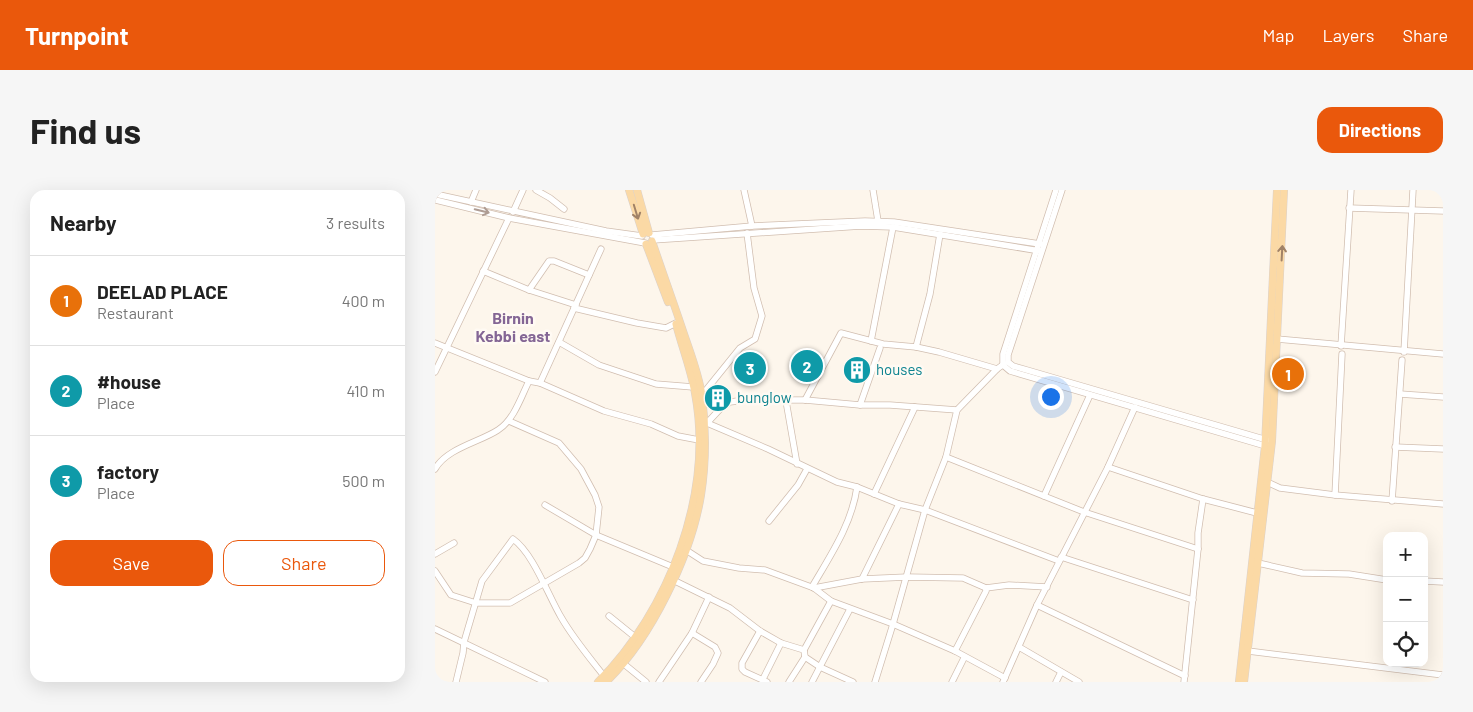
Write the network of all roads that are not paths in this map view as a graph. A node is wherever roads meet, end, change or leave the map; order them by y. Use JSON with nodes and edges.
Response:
{"nodes":[{"id":1,"x":476,"y":190,"type":"edge"},
{"id":2,"x":523,"y":190,"type":"edge"},
{"id":3,"x":536,"y":190,"type":"edge"},
{"id":4,"x":629,"y":190,"type":"edge"},
{"id":5,"x":637,"y":190,"type":"edge"},
{"id":6,"x":744,"y":190,"type":"edge"},
{"id":7,"x":873,"y":190,"type":"edge"},
{"id":8,"x":1056,"y":190,"type":"edge"},
{"id":9,"x":1061,"y":190,"type":"edge"},
{"id":10,"x":1277,"y":190,"type":"edge"},
{"id":11,"x":1284,"y":190,"type":"edge"},
{"id":12,"x":1351,"y":190,"type":"edge"},
{"id":13,"x":1413,"y":190,"type":"edge"},
{"id":14,"x":435,"y":194,"type":"edge"},
{"id":15,"x":435,"y":200,"type":"edge"},
{"id":16,"x":471,"y":202,"type":"junction"},
{"id":17,"x":1349,"y":208,"type":"junction"},
{"id":18,"x":564,"y":209,"type":"dead end"},
{"id":19,"x":1412,"y":211,"type":"junction"},
{"id":20,"x":1443,"y":211,"type":"edge"},
{"id":21,"x":513,"y":212,"type":"junction"},
{"id":22,"x":509,"y":218,"type":"junction"},
{"id":23,"x":878,"y":222,"type":"junction"},
{"id":24,"x":752,"y":226,"type":"junction"},
{"id":25,"x":893,"y":227,"type":"junction"},
{"id":26,"x":747,"y":233,"type":"junction"},
{"id":27,"x":940,"y":234,"type":"junction"},
{"id":28,"x":648,"y":238,"type":"junction"},
{"id":29,"x":1040,"y":248,"type":"junction"},
{"id":30,"x":601,"y":249,"type":"dead end"},
{"id":31,"x":483,"y":271,"type":"junction"},
{"id":32,"x":589,"y":275,"type":"junction"},
{"id":33,"x":529,"y":290,"type":"junction"},
{"id":34,"x":575,"y":306,"type":"junction"},
{"id":35,"x":676,"y":323,"type":"junction"},
{"id":36,"x":1277,"y":339,"type":"junction"},
{"id":37,"x":871,"y":341,"type":"junction"},
{"id":38,"x":559,"y":342,"type":"junction"},
{"id":39,"x":435,"y":343,"type":"edge"},
{"id":40,"x":1341,"y":346,"type":"junction"},
{"id":41,"x":445,"y":348,"type":"junction"},
{"id":42,"x":880,"y":348,"type":"dead end"},
{"id":43,"x":916,"y":348,"type":"junction"},
{"id":44,"x":1404,"y":352,"type":"junction"},
{"id":45,"x":1342,"y":354,"type":"dead end"},
{"id":46,"x":1443,"y":354,"type":"edge"},
{"id":47,"x":1402,"y":360,"type":"dead end"},
{"id":48,"x":1003,"y":365,"type":"junction"},
{"id":49,"x":435,"y":372,"type":"edge"},
{"id":50,"x":529,"y":381,"type":"junction"},
{"id":51,"x":540,"y":383,"type":"junction"},
{"id":52,"x":693,"y":387,"type":"junction"},
{"id":53,"x":1400,"y":394,"type":"junction"},
{"id":54,"x":1090,"y":395,"type":"junction"},
{"id":55,"x":702,"y":396,"type":"junction"},
{"id":56,"x":1443,"y":397,"type":"edge"},
{"id":57,"x":805,"y":400,"type":"junction"},
{"id":58,"x":1122,"y":400,"type":"junction"},
{"id":59,"x":786,"y":401,"type":"junction"},
{"id":60,"x":860,"y":405,"type":"junction"},
{"id":61,"x":915,"y":407,"type":"junction"},
{"id":62,"x":1135,"y":407,"type":"junction"},
{"id":63,"x":957,"y":410,"type":"junction"},
{"id":64,"x":509,"y":421,"type":"junction"},
{"id":65,"x":705,"y":423,"type":"junction"},
{"id":66,"x":699,"y":440,"type":"junction"},
{"id":67,"x":1269,"y":444,"type":"junction"},
{"id":68,"x":1395,"y":447,"type":"junction"},
{"id":69,"x":1443,"y":449,"type":"edge"},
{"id":70,"x":946,"y":457,"type":"junction"},
{"id":71,"x":797,"y":464,"type":"junction"},
{"id":72,"x":1108,"y":466,"type":"junction"},
{"id":73,"x":435,"y":469,"type":"edge"},
{"id":74,"x":807,"y":469,"type":"junction"},
{"id":75,"x":1267,"y":482,"type":"junction"},
{"id":76,"x":857,"y":487,"type":"junction"},
{"id":77,"x":1280,"y":488,"type":"junction"},
{"id":78,"x":1266,"y":492,"type":"junction"},
{"id":79,"x":874,"y":494,"type":"junction"},
{"id":80,"x":1335,"y":495,"type":"junction"},
{"id":81,"x":1044,"y":496,"type":"junction"},
{"id":82,"x":1203,"y":499,"type":"junction"},
{"id":83,"x":1392,"y":501,"type":"junction"},
{"id":84,"x":899,"y":504,"type":"junction"},
{"id":85,"x":1443,"y":504,"type":"edge"},
{"id":86,"x":545,"y":505,"type":"dead end"},
{"id":87,"x":925,"y":510,"type":"junction"},
{"id":88,"x":1084,"y":512,"type":"junction"},
{"id":89,"x":1257,"y":513,"type":"junction"},
{"id":90,"x":769,"y":521,"type":"dead end"},
{"id":91,"x":596,"y":535,"type":"junction"},
{"id":92,"x":454,"y":543,"type":"dead end"},
{"id":93,"x":686,"y":550,"type":"junction"},
{"id":94,"x":1198,"y":550,"type":"junction"},
{"id":95,"x":435,"y":554,"type":"edge"},
{"id":96,"x":1060,"y":559,"type":"junction"},
{"id":97,"x":1258,"y":563,"type":"junction"},
{"id":98,"x":673,"y":567,"type":"junction"},
{"id":99,"x":435,"y":570,"type":"edge"},
{"id":100,"x":907,"y":577,"type":"junction"},
{"id":101,"x":862,"y":579,"type":"junction"},
{"id":102,"x":1383,"y":579,"type":"edge"},
{"id":103,"x":673,"y":580,"type":"junction"},
{"id":104,"x":1428,"y":581,"type":"edge"},
{"id":105,"x":1443,"y":582,"type":"edge"},
{"id":106,"x":543,"y":584,"type":"junction"},
{"id":107,"x":813,"y":587,"type":"junction"},
{"id":108,"x":1047,"y":587,"type":"junction"},
{"id":109,"x":986,"y":588,"type":"junction"},
{"id":110,"x":709,"y":598,"type":"junction"},
{"id":111,"x":1193,"y":600,"type":"junction"},
{"id":112,"x":831,"y":601,"type":"junction"},
{"id":113,"x":475,"y":603,"type":"junction"},
{"id":114,"x":1037,"y":606,"type":"junction"},
{"id":115,"x":849,"y":609,"type":"junction"},
{"id":116,"x":609,"y":616,"type":"dead end"},
{"id":117,"x":893,"y":624,"type":"junction"},
{"id":118,"x":435,"y":629,"type":"edge"},
{"id":119,"x":760,"y":632,"type":"junction"},
{"id":120,"x":692,"y":633,"type":"junction"},
{"id":121,"x":635,"y":637,"type":"junction"},
{"id":122,"x":464,"y":642,"type":"junction"},
{"id":123,"x":781,"y":643,"type":"junction"},
{"id":124,"x":1019,"y":647,"type":"junction"},
{"id":125,"x":1248,"y":651,"type":"junction"},
{"id":126,"x":955,"y":652,"type":"junction"},
{"id":127,"x":804,"y":653,"type":"junction"},
{"id":128,"x":964,"y":658,"type":"junction"},
{"id":129,"x":624,"y":664,"type":"junction"},
{"id":130,"x":820,"y":667,"type":"junction"},
{"id":131,"x":1061,"y":672,"type":"junction"},
{"id":132,"x":1443,"y":675,"type":"edge"},
{"id":133,"x":605,"y":679,"type":"edge"},
{"id":134,"x":1185,"y":679,"type":"edge"},
{"id":135,"x":1004,"y":680,"type":"edge"},
{"id":136,"x":765,"y":681,"type":"edge"},
{"id":137,"x":456,"y":682,"type":"edge"},
{"id":138,"x":545,"y":682,"type":"edge"},
{"id":139,"x":598,"y":682,"type":"edge"},
{"id":140,"x":646,"y":682,"type":"edge"},
{"id":141,"x":659,"y":682,"type":"edge"},
{"id":142,"x":701,"y":682,"type":"edge"},
{"id":143,"x":789,"y":682,"type":"edge"},
{"id":144,"x":812,"y":682,"type":"edge"},
{"id":145,"x":853,"y":682,"type":"edge"},
{"id":146,"x":875,"y":682,"type":"edge"},
{"id":147,"x":952,"y":682,"type":"edge"},
{"id":148,"x":1056,"y":682,"type":"edge"},
{"id":149,"x":1079,"y":682,"type":"edge"},
{"id":150,"x":1239,"y":682,"type":"edge"},
{"id":151,"x":1245,"y":682,"type":"edge"}],
"edges":[{"from":1,"to":16,"type":"street"},
{"from":2,"to":21,"type":"street"},
{"from":3,"to":18,"type":"street"},
{"from":4,"to":28,"type":"main road","one_way":true},
{"from":5,"to":28,"type":"main road"},
{"from":6,"to":24,"type":"street"},
{"from":7,"to":23,"type":"street"},
{"from":8,"to":29,"type":"street"},
{"from":9,"to":29,"type":"street"},
{"from":10,"to":67,"type":"main road"},
{"from":36,"to":11,"type":"main road","one_way":true},
{"from":12,"to":17,"type":"street"},
{"from":13,"to":19,"type":"street"},
{"from":14,"to":16,"type":"street"},
{"from":15,"to":22,"type":"street","one_way":true},
{"from":16,"to":21,"type":"street"},
{"from":17,"to":19,"type":"street"},
{"from":17,"to":40,"type":"street"},
{"from":19,"to":20,"type":"street"},
{"from":19,"to":44,"type":"street"},
{"from":21,"to":28,"type":"street"},
{"from":22,"to":28,"type":"street"},
{"from":22,"to":31,"type":"street"},
{"from":23,"to":24,"type":"street"},
{"from":23,"to":29,"type":"street"},
{"from":24,"to":28,"type":"street"},
{"from":25,"to":26,"type":"street"},
{"from":25,"to":27,"type":"street"},
{"from":25,"to":37,"type":"street"},
{"from":26,"to":28,"type":"street"},
{"from":26,"to":55,"type":"street"},
{"from":27,"to":29,"type":"street"},
{"from":27,"to":43,"type":"street"},
{"from":28,"to":35,"type":"main road"},
{"from":28,"to":55,"type":"main road"},
{"from":29,"to":48,"type":"street"},
{"from":30,"to":32,"type":"street"},
{"from":31,"to":33,"type":"street"},
{"from":31,"to":41,"type":"street"},
{"from":32,"to":33,"type":"street"},
{"from":32,"to":34,"type":"street"},
{"from":33,"to":34,"type":"street"},
{"from":34,"to":35,"type":"street"},
{"from":34,"to":38,"type":"street"},
{"from":35,"to":52,"type":"main road"},
{"from":36,"to":40,"type":"street"},
{"from":36,"to":67,"type":"main road"},
{"from":37,"to":43,"type":"street"},
{"from":37,"to":57,"type":"street"},
{"from":38,"to":51,"type":"street"},
{"from":38,"to":52,"type":"street"},
{"from":39,"to":41,"type":"street"},
{"from":40,"to":44,"type":"street"},
{"from":41,"to":49,"type":"street"},
{"from":41,"to":50,"type":"street"},
{"from":42,"to":60,"type":"street"},
{"from":43,"to":48,"type":"street"},
{"from":44,"to":46,"type":"street"},
{"from":45,"to":80,"type":"street"},
{"from":47,"to":53,"type":"street"},
{"from":48,"to":54,"type":"street"},
{"from":48,"to":58,"type":"street"},
{"from":48,"to":63,"type":"street"},
{"from":50,"to":51,"type":"street"},
{"from":50,"to":64,"type":"street"},
{"from":51,"to":66,"type":"street"},
{"from":52,"to":66,"type":"main road"},
{"from":53,"to":56,"type":"street"},
{"from":53,"to":68,"type":"street"},
{"from":54,"to":58,"type":"street"},
{"from":54,"to":81,"type":"street"},
{"from":55,"to":65,"type":"main road"},
{"from":57,"to":59,"type":"street"},
{"from":57,"to":60,"type":"street"},
{"from":58,"to":62,"type":"street"},
{"from":58,"to":67,"type":"street"},
{"from":59,"to":65,"type":"street"},
{"from":59,"to":71,"type":"street"},
{"from":60,"to":61,"type":"street"},
{"from":61,"to":63,"type":"street"},
{"from":61,"to":79,"type":"street"},
{"from":62,"to":67,"type":"street"},
{"from":62,"to":72,"type":"street"},
{"from":63,"to":70,"type":"street"},
{"from":64,"to":73,"type":"street"},
{"from":64,"to":91,"type":"street"},
{"from":65,"to":71,"type":"street"},
{"from":65,"to":93,"type":"main road"},
{"from":66,"to":98,"type":"main road"},
{"from":67,"to":75,"type":"main road"},
{"from":67,"to":89,"type":"main road"},
{"from":68,"to":69,"type":"street"},
{"from":68,"to":83,"type":"street"},
{"from":70,"to":81,"type":"street"},
{"from":70,"to":87,"type":"street"},
{"from":71,"to":74,"type":"street"},
{"from":72,"to":82,"type":"street"},
{"from":72,"to":88,"type":"street"},
{"from":74,"to":76,"type":"street"},
{"from":74,"to":90,"type":"street"},
{"from":75,"to":77,"type":"street"},
{"from":75,"to":78,"type":"main road"},
{"from":76,"to":79,"type":"street"},
{"from":76,"to":107,"type":"street"},
{"from":77,"to":78,"type":"street"},
{"from":77,"to":80,"type":"street"},
{"from":78,"to":97,"type":"main road"},
{"from":79,"to":84,"type":"street"},
{"from":80,"to":83,"type":"street"},
{"from":81,"to":88,"type":"street"},
{"from":82,"to":89,"type":"street"},
{"from":82,"to":94,"type":"street"},
{"from":83,"to":85,"type":"street"},
{"from":84,"to":87,"type":"street"},
{"from":84,"to":101,"type":"street"},
{"from":86,"to":91,"type":"street"},
{"from":87,"to":96,"type":"street"},
{"from":87,"to":100,"type":"street"},
{"from":88,"to":94,"type":"street"},
{"from":88,"to":96,"type":"street"},
{"from":89,"to":150,"type":"main road"},
{"from":91,"to":98,"type":"street"},
{"from":91,"to":106,"type":"street"},
{"from":92,"to":95,"type":"street"},
{"from":93,"to":103,"type":"main road"},
{"from":93,"to":107,"type":"street"},
{"from":94,"to":111,"type":"street"},
{"from":96,"to":108,"type":"street"},
{"from":96,"to":111,"type":"street"},
{"from":97,"to":102,"type":"street"},
{"from":97,"to":125,"type":"main road"},
{"from":98,"to":121,"type":"main road"},
{"from":99,"to":113,"type":"street"},
{"from":100,"to":101,"type":"street"},
{"from":100,"to":109,"type":"street"},
{"from":100,"to":117,"type":"street"},
{"from":101,"to":107,"type":"street"},
{"from":103,"to":110,"type":"street"},
{"from":103,"to":129,"type":"main road"},
{"from":104,"to":105,"type":"street"},
{"from":106,"to":113,"type":"street"},
{"from":106,"to":113,"type":"street"},
{"from":106,"to":133,"type":"street"},
{"from":107,"to":112,"type":"street"},
{"from":108,"to":109,"type":"street"},
{"from":108,"to":114,"type":"street"},
{"from":109,"to":126,"type":"street"},
{"from":110,"to":119,"type":"street"},
{"from":110,"to":120,"type":"street"},
{"from":111,"to":134,"type":"street"},
{"from":112,"to":115,"type":"street"},
{"from":112,"to":127,"type":"street"},
{"from":113,"to":122,"type":"street"},
{"from":114,"to":124,"type":"street"},
{"from":114,"to":134,"type":"street"},
{"from":115,"to":117,"type":"street"},
{"from":115,"to":130,"type":"street"},
{"from":116,"to":121,"type":"street"},
{"from":117,"to":126,"type":"street"},
{"from":117,"to":146,"type":"street"},
{"from":118,"to":122,"type":"street"},
{"from":119,"to":123,"type":"street"},
{"from":119,"to":136,"type":"street"},
{"from":120,"to":141,"type":"street"},
{"from":120,"to":142,"type":"street"},
{"from":121,"to":133,"type":"main road"},
{"from":122,"to":137,"type":"street"},
{"from":122,"to":138,"type":"street"},
{"from":123,"to":127,"type":"street"},
{"from":123,"to":136,"type":"street"},
{"from":124,"to":131,"type":"street"},
{"from":124,"to":135,"type":"street"},
{"from":125,"to":132,"type":"street"},
{"from":125,"to":151,"type":"main road"},
{"from":126,"to":128,"type":"street"},
{"from":127,"to":130,"type":"street"},
{"from":127,"to":143,"type":"street"},
{"from":128,"to":135,"type":"street"},
{"from":128,"to":147,"type":"street"},
{"from":129,"to":133,"type":"main road"},
{"from":129,"to":140,"type":"street"},
{"from":130,"to":144,"type":"street"},
{"from":130,"to":145,"type":"street"},
{"from":131,"to":148,"type":"street"},
{"from":131,"to":149,"type":"street"},
{"from":133,"to":139,"type":"main road"}]}
